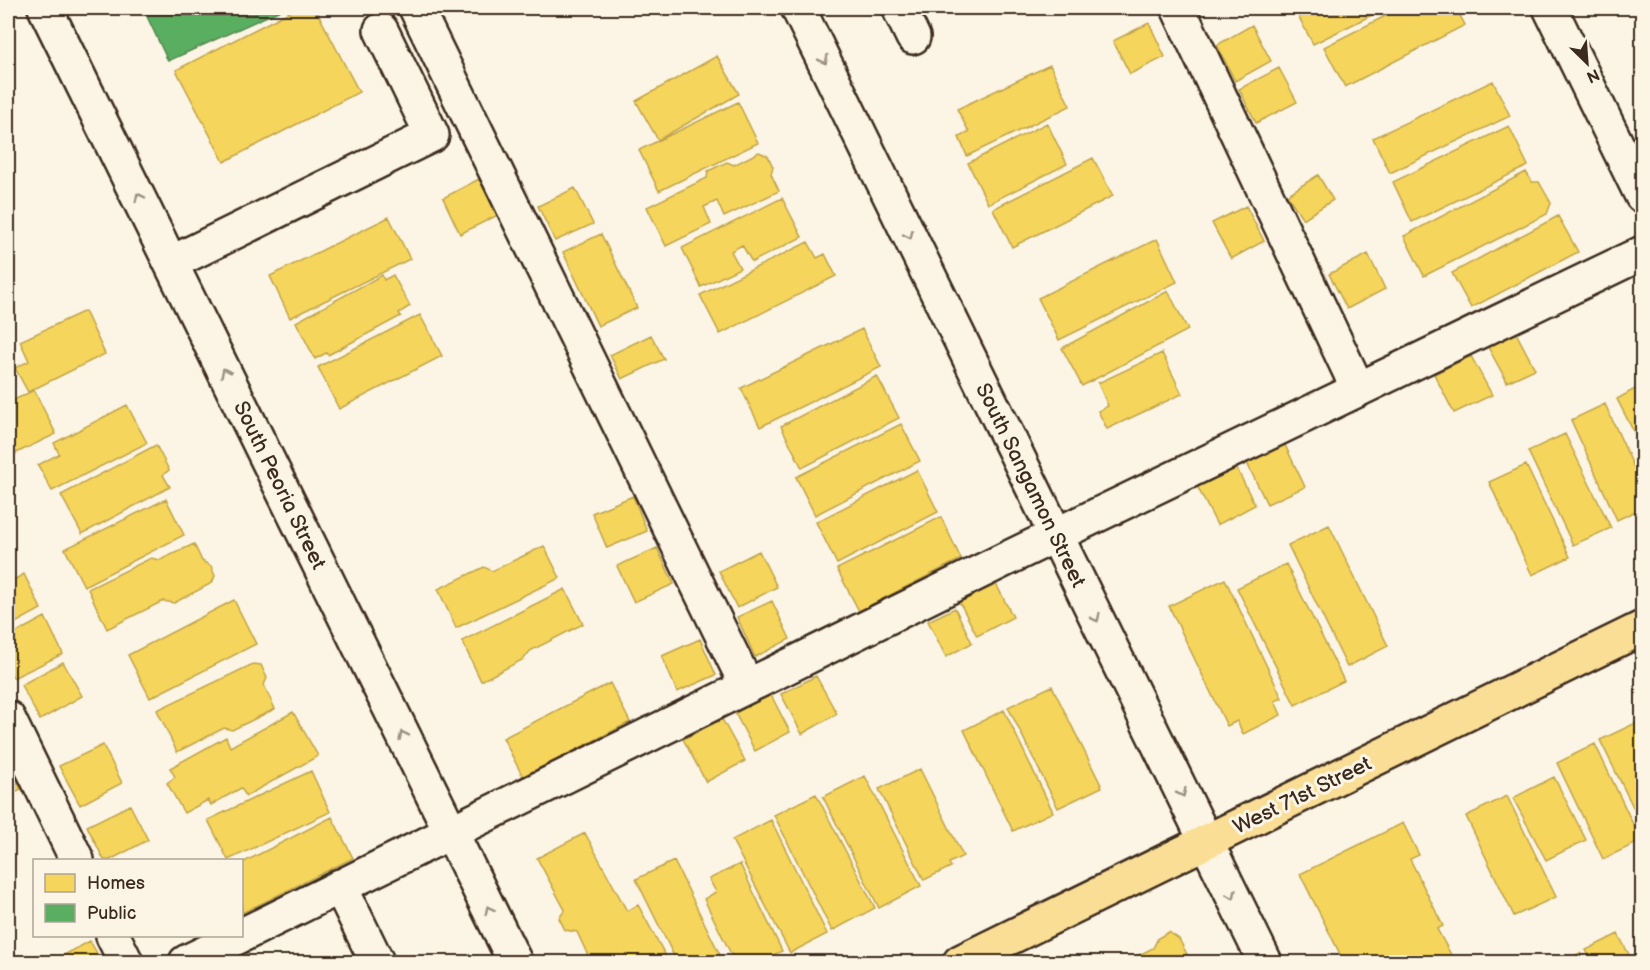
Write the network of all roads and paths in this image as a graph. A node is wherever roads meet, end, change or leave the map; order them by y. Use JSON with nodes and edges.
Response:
{"nodes":[{"id":1,"x":45,"y":8,"type":"edge"},
{"id":2,"x":416,"y":8,"type":"edge"},
{"id":3,"x":798,"y":8,"type":"edge"},
{"id":4,"x":899,"y":8,"type":"edge"},
{"id":5,"x":1178,"y":8,"type":"edge"},
{"id":6,"x":1550,"y":8,"type":"edge"},
{"id":7,"x":381,"y":30,"type":"dead end"},
{"id":8,"x":913,"y":37,"type":"dead end"},
{"id":9,"x":1642,"y":196,"type":"edge"},
{"id":10,"x":1642,"y":253,"type":"edge"},
{"id":11,"x":171,"y":263,"type":"junction"},
{"id":12,"x":1358,"y":389,"type":"junction"},
{"id":13,"x":1056,"y":535,"type":"junction"},
{"id":14,"x":1642,"y":628,"type":"edge"},
{"id":15,"x":747,"y":686,"type":"junction"},
{"id":16,"x":8,"y":718,"type":"edge"},
{"id":17,"x":451,"y":832,"type":"junction"},
{"id":18,"x":1206,"y":842,"type":"junction"},
{"id":19,"x":76,"y":859,"type":"edge"},
{"id":20,"x":340,"y":886,"type":"junction"},
{"id":21,"x":243,"y":934,"type":"edge"},
{"id":22,"x":113,"y":937,"type":"edge"},
{"id":23,"x":237,"y":937,"type":"edge"},
{"id":24,"x":126,"y":963,"type":"edge"},
{"id":25,"x":186,"y":963,"type":"edge"},
{"id":26,"x":378,"y":963,"type":"edge"},
{"id":27,"x":515,"y":963,"type":"edge"},
{"id":28,"x":960,"y":963,"type":"edge"},
{"id":29,"x":1265,"y":963,"type":"edge"}],
"edges":[{"from":11,"to":1,"type":"street","name":"South Peoria Street","one_way":true},
{"from":2,"to":15,"type":"street"},
{"from":3,"to":13,"type":"street","name":"South Sangamon Street","one_way":true},
{"from":4,"to":8,"type":"street"},
{"from":5,"to":12,"type":"street"},
{"from":6,"to":9,"type":"street"},
{"from":7,"to":11,"type":"street"},
{"from":10,"to":12,"type":"street"},
{"from":17,"to":11,"type":"street","name":"South Peoria Street","one_way":true},
{"from":12,"to":13,"type":"street"},
{"from":13,"to":15,"type":"street"},
{"from":13,"to":18,"type":"street","name":"South Sangamon Street","one_way":true},
{"from":14,"to":18,"type":"main road","name":"West 71st Street"},
{"from":15,"to":17,"type":"street"},
{"from":16,"to":19,"type":"street"},
{"from":17,"to":20,"type":"street"},
{"from":27,"to":17,"type":"street","name":"South Peoria Street","one_way":true},
{"from":18,"to":28,"type":"main road","name":"West 71st Street"},
{"from":18,"to":29,"type":"street","name":"South Sangamon Street","one_way":true},
{"from":20,"to":21,"type":"street"},
{"from":20,"to":26,"type":"street"},
{"from":22,"to":24,"type":"street"},
{"from":23,"to":25,"type":"street"}]}
